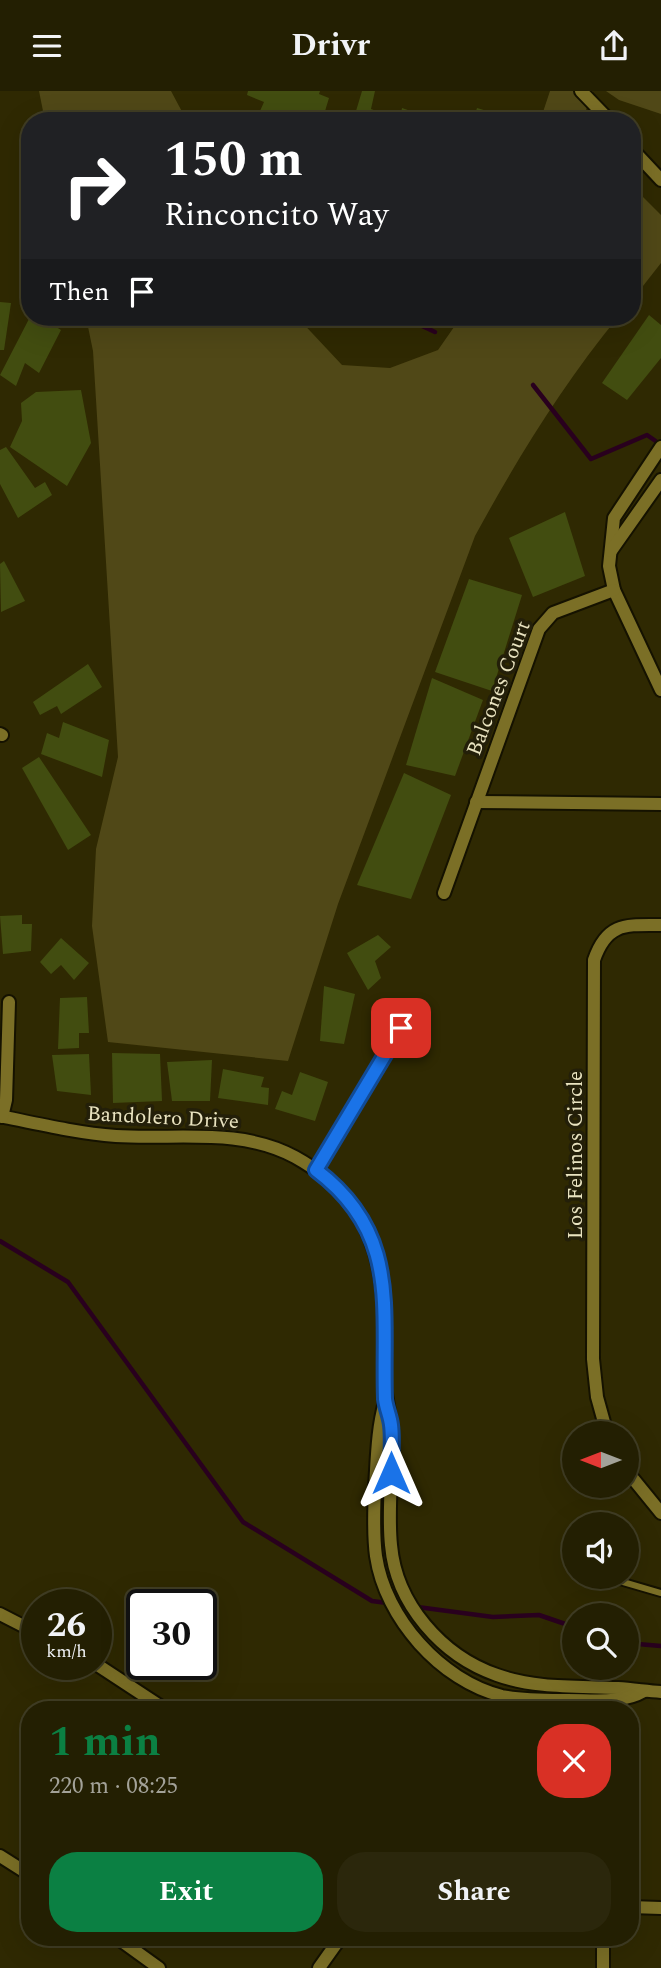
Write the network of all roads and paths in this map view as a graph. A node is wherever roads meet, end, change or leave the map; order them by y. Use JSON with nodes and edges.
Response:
{"nodes":[{"id":1,"x":581,"y":91,"type":"edge"},
{"id":2,"x":601,"y":112,"type":"edge"},
{"id":3,"x":641,"y":159,"type":"edge"},
{"id":4,"x":661,"y":180,"type":"edge"},
{"id":5,"x":659,"y":455,"type":"edge"},
{"id":6,"x":661,"y":480,"type":"edge"},
{"id":7,"x":611,"y":551,"type":"junction"},
{"id":8,"x":614,"y":590,"type":"junction"},
{"id":9,"x":661,"y":690,"type":"edge"},
{"id":10,"x":476,"y":802,"type":"junction"},
{"id":11,"x":661,"y":804,"type":"edge"},
{"id":12,"x":444,"y":893,"type":"dead end"},
{"id":13,"x":661,"y":925,"type":"edge"},
{"id":14,"x":9,"y":1002,"type":"dead end"},
{"id":15,"x":401,"y":1028,"type":"dead end"},
{"id":16,"x":1,"y":1117,"type":"edge"},
{"id":17,"x":316,"y":1170,"type":"junction"},
{"id":18,"x":385,"y":1402,"type":"junction"},
{"id":19,"x":604,"y":1421,"type":"edge"},
{"id":20,"x":639,"y":1486,"type":"edge"},
{"id":21,"x":661,"y":1513,"type":"edge"},
{"id":22,"x":639,"y":1586,"type":"edge"},
{"id":23,"x":661,"y":1593,"type":"edge"},
{"id":24,"x":0,"y":1614,"type":"edge"},
{"id":25,"x":21,"y":1625,"type":"edge"},
{"id":26,"x":112,"y":1675,"type":"edge"},
{"id":27,"x":644,"y":1691,"type":"junction"},
{"id":28,"x":661,"y":1692,"type":"edge"},
{"id":29,"x":152,"y":1701,"type":"edge"},
{"id":30,"x":0,"y":1856,"type":"edge"},
{"id":31,"x":21,"y":1869,"type":"edge"},
{"id":32,"x":639,"y":1907,"type":"edge"},
{"id":33,"x":661,"y":1908,"type":"edge"},
{"id":34,"x":128,"y":1946,"type":"edge"},
{"id":35,"x":335,"y":1946,"type":"edge"},
{"id":36,"x":603,"y":1946,"type":"edge"},
{"id":37,"x":159,"y":1968,"type":"edge"},
{"id":38,"x":319,"y":1968,"type":"edge"},
{"id":39,"x":603,"y":1968,"type":"edge"}],
"edges":[{"from":1,"to":2,"type":"street"},
{"from":3,"to":4,"type":"street"},
{"from":5,"to":7,"type":"street"},
{"from":6,"to":7,"type":"street"},
{"from":7,"to":8,"type":"street"},
{"from":8,"to":9,"type":"street"},
{"from":8,"to":10,"type":"street","name":"Balcones Court"},
{"from":10,"to":11,"type":"street"},
{"from":10,"to":12,"type":"street","name":"Balcones Court"},
{"from":13,"to":19,"type":"street","name":"Los Felinos Circle"},
{"from":14,"to":16,"type":"street"},
{"from":15,"to":17,"type":"street"},
{"from":16,"to":17,"type":"street","name":"Bandolero Drive"},
{"from":17,"to":18,"type":"street","name":"Bandolero Drive"},
{"from":18,"to":27,"type":"street","name":"Bandolero Drive"},
{"from":18,"to":27,"type":"street","name":"Bandolero Drive"},
{"from":20,"to":21,"type":"street"},
{"from":22,"to":23,"type":"lane"},
{"from":24,"to":25,"type":"street"},
{"from":26,"to":29,"type":"street"},
{"from":27,"to":28,"type":"street","name":"Bandolero Drive"},
{"from":30,"to":31,"type":"street"},
{"from":32,"to":33,"type":"street"},
{"from":34,"to":37,"type":"street"},
{"from":35,"to":38,"type":"street"},
{"from":36,"to":39,"type":"street"}]}
